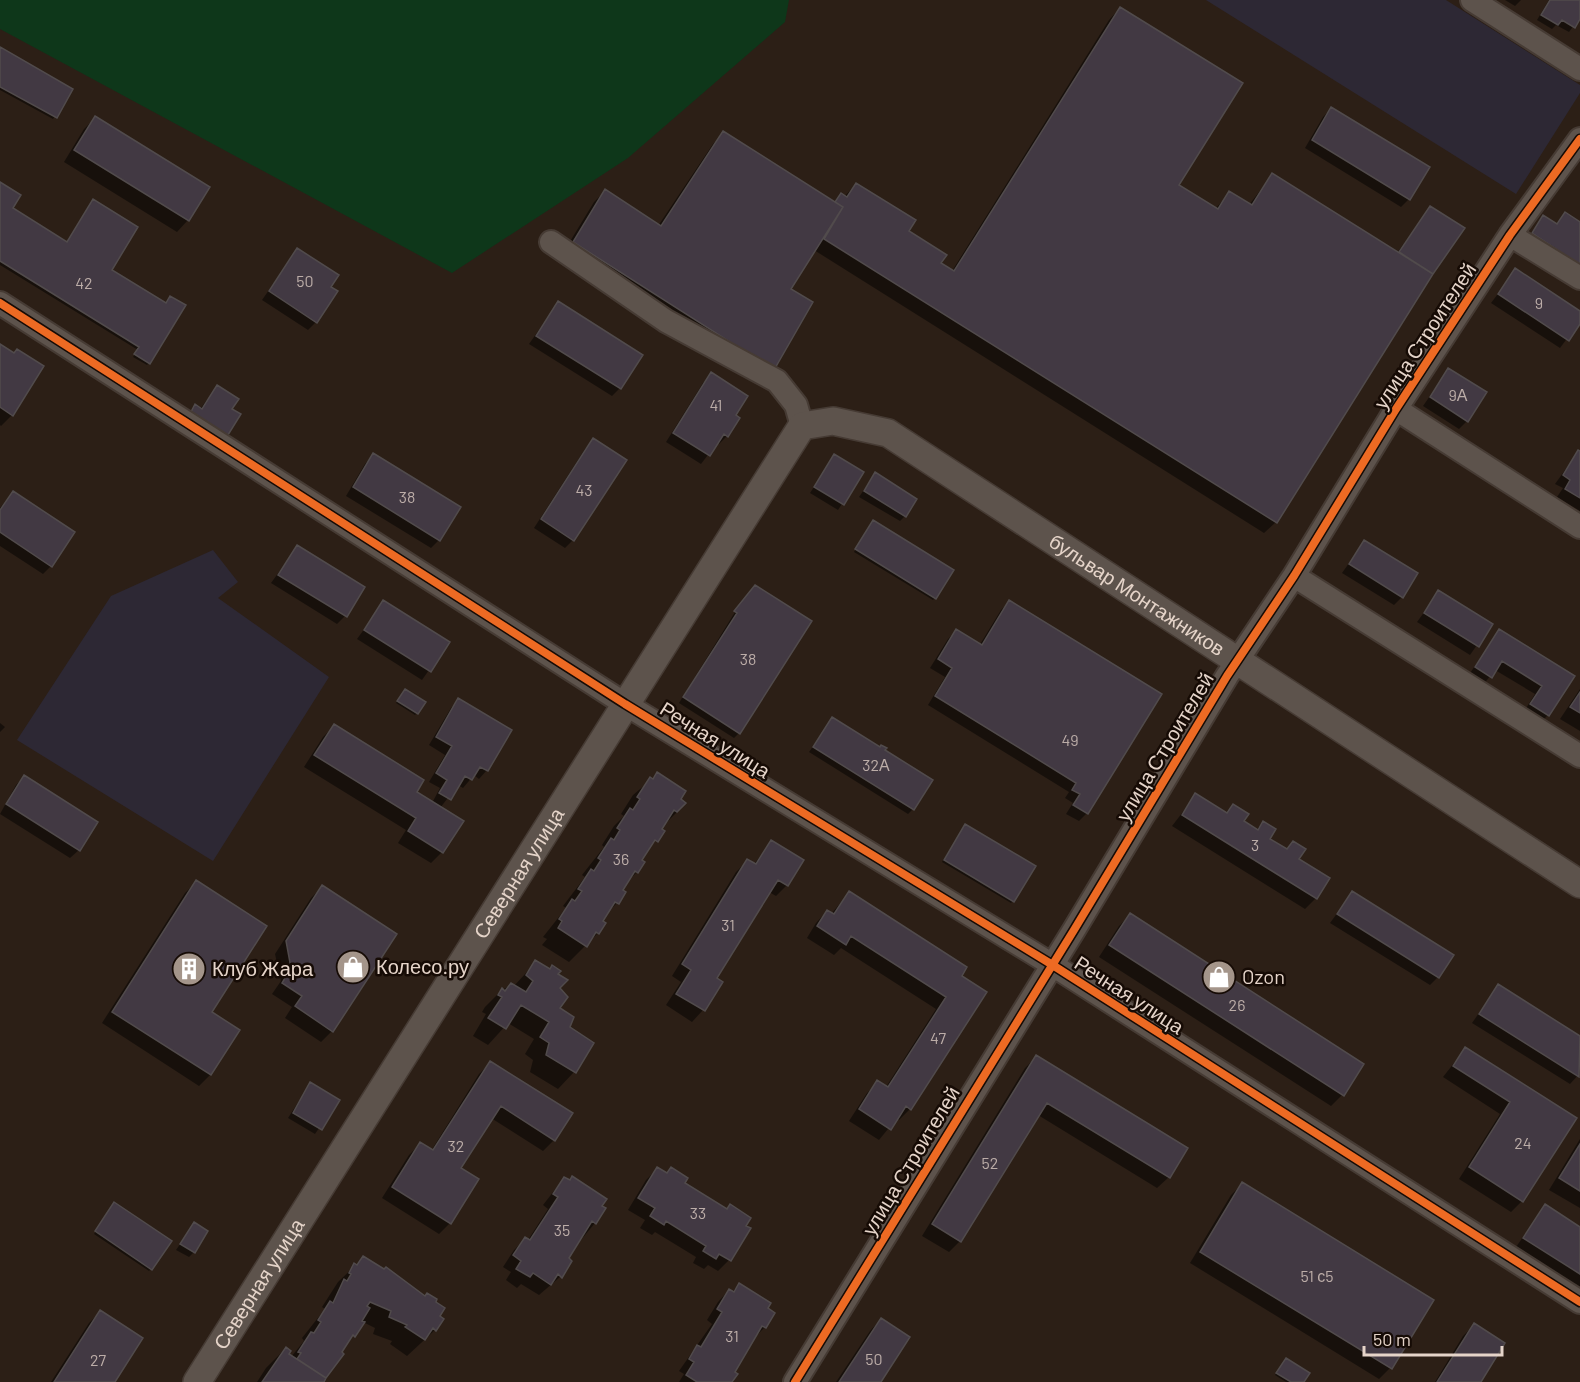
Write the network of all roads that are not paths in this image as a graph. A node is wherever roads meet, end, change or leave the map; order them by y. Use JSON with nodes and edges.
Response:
{"nodes":[{"id":1,"x":1472,"y":0,"type":"edge"},
{"id":2,"x":1580,"y":69,"type":"edge"},
{"id":3,"x":1580,"y":139,"type":"edge"},
{"id":4,"x":1510,"y":235,"type":"junction"},
{"id":5,"x":552,"y":242,"type":"dead end"},
{"id":6,"x":1580,"y":278,"type":"edge"},
{"id":7,"x":0,"y":303,"type":"edge"},
{"id":8,"x":1396,"y":409,"type":"junction"},
{"id":9,"x":802,"y":426,"type":"junction"},
{"id":10,"x":1580,"y":527,"type":"edge"},
{"id":11,"x":1294,"y":576,"type":"junction"},
{"id":12,"x":1237,"y":661,"type":"junction"},
{"id":13,"x":625,"y":704,"type":"junction"},
{"id":14,"x":1580,"y":756,"type":"edge"},
{"id":15,"x":1580,"y":884,"type":"edge"},
{"id":16,"x":1051,"y":964,"type":"junction"},
{"id":17,"x":1580,"y":1302,"type":"edge"},
{"id":18,"x":197,"y":1382,"type":"edge"},
{"id":19,"x":795,"y":1382,"type":"edge"}],
"edges":[{"from":1,"to":2,"type":"street"},
{"from":3,"to":4,"type":"street","name":"улица Строителей"},
{"from":4,"to":6,"type":"street"},
{"from":4,"to":8,"type":"street","name":"улица Строителей"},
{"from":5,"to":9,"type":"street"},
{"from":7,"to":13,"type":"street","name":"Речная улица"},
{"from":8,"to":10,"type":"street"},
{"from":8,"to":11,"type":"street","name":"улица Строителей"},
{"from":9,"to":12,"type":"street","name":"бульвар Монтажников"},
{"from":9,"to":13,"type":"street","name":"Северная улица"},
{"from":11,"to":12,"type":"street","name":"улица Строителей"},
{"from":11,"to":14,"type":"street"},
{"from":12,"to":15,"type":"street","name":"бульвар Монтажников"},
{"from":12,"to":16,"type":"street","name":"улица Строителей"},
{"from":13,"to":16,"type":"street","name":"Речная улица"},
{"from":13,"to":18,"type":"street","name":"Северная улица"},
{"from":16,"to":17,"type":"street","name":"Речная улица"},
{"from":16,"to":19,"type":"street","name":"улица Строителей"}]}
